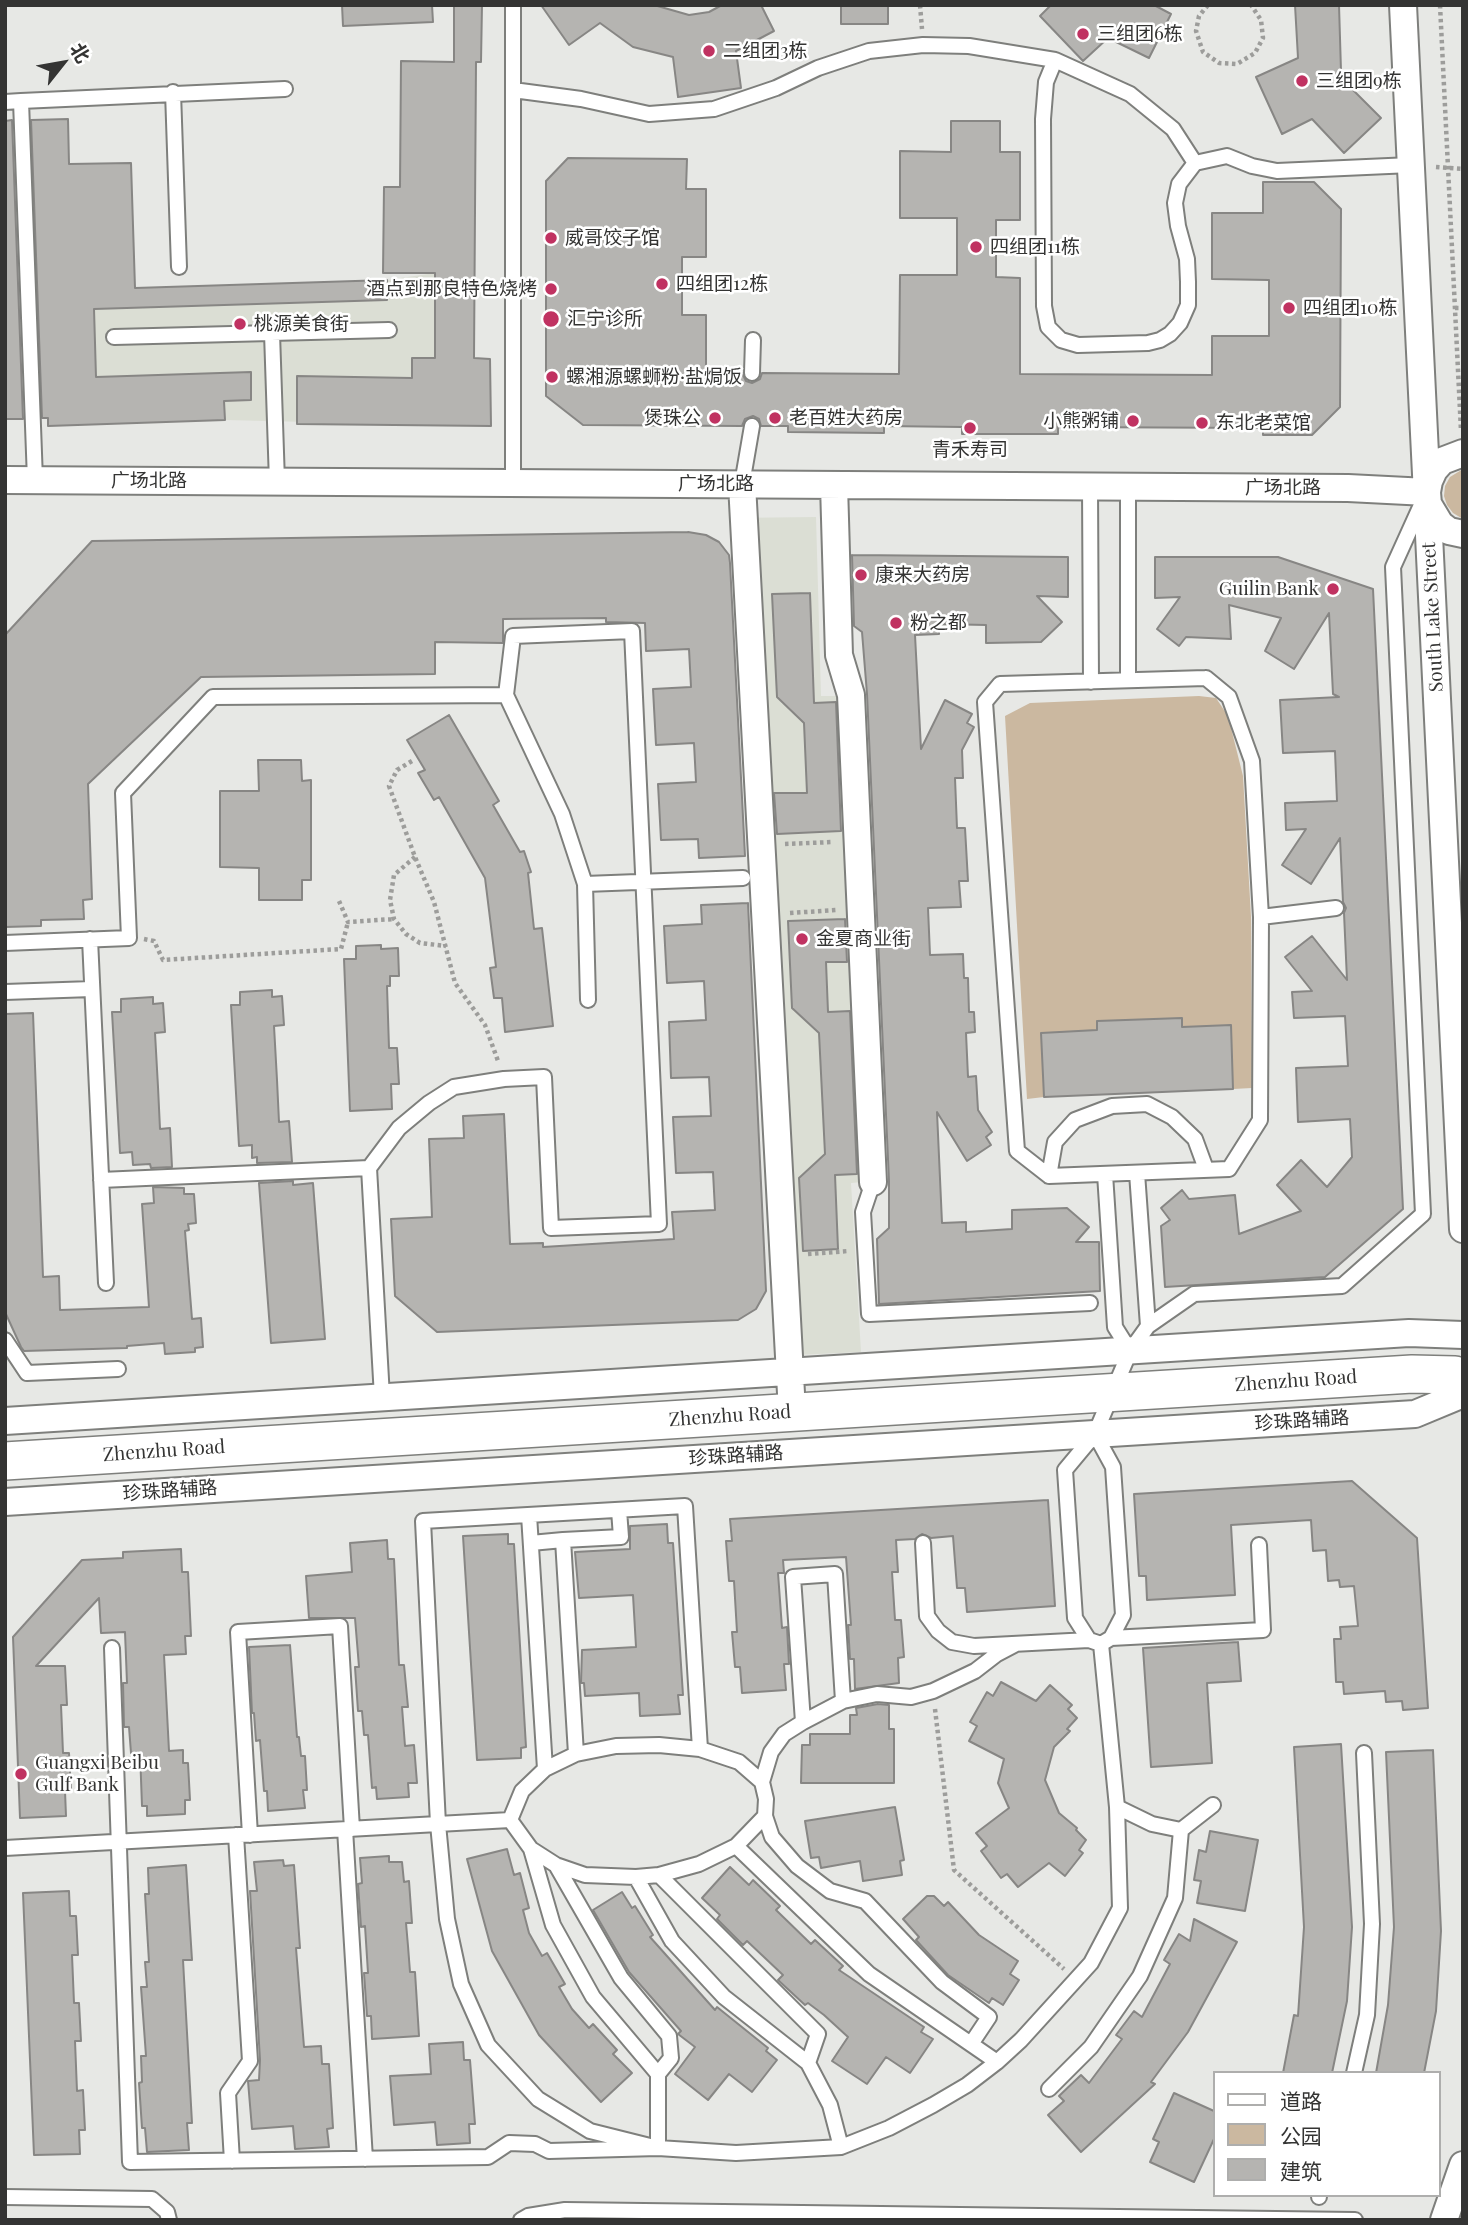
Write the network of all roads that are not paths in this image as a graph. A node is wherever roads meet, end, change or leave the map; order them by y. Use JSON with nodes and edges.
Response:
{"nodes":[{"id":1,"x":513,"y":5,"type":"edge"},
{"id":2,"x":1403,"y":5,"type":"edge"},
{"id":3,"x":1055,"y":60,"type":"junction"},
{"id":4,"x":285,"y":89,"type":"dead end"},
{"id":5,"x":513,"y":90,"type":"junction"},
{"id":6,"x":173,"y":92,"type":"junction"},
{"id":7,"x":21,"y":101,"type":"junction"},
{"id":8,"x":5,"y":102,"type":"edge"},
{"id":9,"x":1195,"y":163,"type":"junction"},
{"id":10,"x":1411,"y":165,"type":"junction"},
{"id":11,"x":179,"y":268,"type":"dead end"},
{"id":12,"x":388,"y":330,"type":"dead end"},
{"id":13,"x":272,"y":332,"type":"junction"},
{"id":14,"x":114,"y":337,"type":"dead end"},
{"id":15,"x":752,"y":341,"type":"dead end"},
{"id":16,"x":752,"y":373,"type":"dead end"},
{"id":17,"x":752,"y":426,"type":"dead end"},
{"id":18,"x":1462,"y":444,"type":"edge"},
{"id":19,"x":5,"y":480,"type":"edge"},
{"id":20,"x":35,"y":480,"type":"junction"},
{"id":21,"x":277,"y":482,"type":"junction"},
{"id":22,"x":513,"y":483,"type":"junction"},
{"id":23,"x":743,"y":485,"type":"junction"},
{"id":24,"x":834,"y":485,"type":"junction"},
{"id":25,"x":1090,"y":486,"type":"junction"},
{"id":26,"x":1128,"y":487,"type":"junction"},
{"id":27,"x":1427,"y":492,"type":"junction"},
{"id":28,"x":1463,"y":534,"type":"edge"},
{"id":29,"x":1128,"y":680,"type":"junction"},
{"id":30,"x":1091,"y":682,"type":"junction"},
{"id":31,"x":506,"y":695,"type":"junction"},
{"id":32,"x":743,"y":878,"type":"dead end"},
{"id":33,"x":643,"y":882,"type":"junction"},
{"id":34,"x":585,"y":884,"type":"junction"},
{"id":35,"x":1336,"y":908,"type":"dead end"},
{"id":36,"x":1261,"y":917,"type":"junction"},
{"id":37,"x":90,"y":939,"type":"junction"},
{"id":38,"x":5,"y":943,"type":"edge"},
{"id":39,"x":92,"y":989,"type":"junction"},
{"id":40,"x":5,"y":992,"type":"edge"},
{"id":41,"x":589,"y":1000,"type":"dead end"},
{"id":42,"x":369,"y":1168,"type":"junction"},
{"id":43,"x":1206,"y":1170,"type":"junction"},
{"id":44,"x":1137,"y":1173,"type":"junction"},
{"id":45,"x":1105,"y":1174,"type":"junction"},
{"id":46,"x":1049,"y":1176,"type":"junction"},
{"id":47,"x":101,"y":1180,"type":"junction"},
{"id":48,"x":873,"y":1182,"type":"joint"},
{"id":49,"x":1463,"y":1229,"type":"edge"},
{"id":50,"x":106,"y":1283,"type":"dead end"},
{"id":51,"x":1090,"y":1303,"type":"dead end"},
{"id":52,"x":1148,"y":1326,"type":"junction"},
{"id":53,"x":1463,"y":1335,"type":"edge"},
{"id":54,"x":5,"y":1340,"type":"edge"},
{"id":55,"x":1130,"y":1351,"type":"junction"},
{"id":56,"x":118,"y":1370,"type":"dead end"},
{"id":57,"x":789,"y":1372,"type":"junction"},
{"id":58,"x":1461,"y":1377,"type":"edge"},
{"id":59,"x":1152,"y":1390,"type":"junction"},
{"id":60,"x":1112,"y":1392,"type":"junction"},
{"id":61,"x":382,"y":1397,"type":"junction"},
{"id":62,"x":226,"y":1407,"type":"junction"},
{"id":63,"x":792,"y":1412,"type":"junction"},
{"id":64,"x":5,"y":1421,"type":"edge"},
{"id":65,"x":1255,"y":1424,"type":"junction"},
{"id":66,"x":1095,"y":1434,"type":"junction"},
{"id":67,"x":401,"y":1437,"type":"junction"},
{"id":68,"x":299,"y":1443,"type":"junction"},
{"id":69,"x":5,"y":1461,"type":"edge"},
{"id":70,"x":421,"y":1476,"type":"junction"},
{"id":71,"x":5,"y":1502,"type":"edge"},
{"id":72,"x":619,"y":1510,"type":"junction"},
{"id":73,"x":529,"y":1515,"type":"junction"},
{"id":74,"x":563,"y":1540,"type":"junction"},
{"id":75,"x":531,"y":1543,"type":"junction"},
{"id":76,"x":923,"y":1543,"type":"dead end"},
{"id":77,"x":1259,"y":1545,"type":"dead end"},
{"id":78,"x":1100,"y":1641,"type":"junction"},
{"id":79,"x":1016,"y":1644,"type":"junction"},
{"id":80,"x":112,"y":1648,"type":"dead end"},
{"id":81,"x":844,"y":1701,"type":"junction"},
{"id":82,"x":803,"y":1722,"type":"junction"},
{"id":83,"x":700,"y":1749,"type":"junction"},
{"id":84,"x":1364,"y":1753,"type":"dead end"},
{"id":85,"x":576,"y":1754,"type":"junction"},
{"id":86,"x":545,"y":1769,"type":"junction"},
{"id":87,"x":762,"y":1782,"type":"junction"},
{"id":88,"x":1213,"y":1805,"type":"dead end"},
{"id":89,"x":1117,"y":1807,"type":"junction"},
{"id":90,"x":765,"y":1816,"type":"junction"},
{"id":91,"x":510,"y":1820,"type":"junction"},
{"id":92,"x":438,"y":1824,"type":"junction"},
{"id":93,"x":349,"y":1829,"type":"junction"},
{"id":94,"x":1181,"y":1830,"type":"junction"},
{"id":95,"x":243,"y":1835,"type":"junction"},
{"id":96,"x":119,"y":1842,"type":"junction"},
{"id":97,"x":736,"y":1846,"type":"junction"},
{"id":98,"x":5,"y":1848,"type":"edge"},
{"id":99,"x":531,"y":1849,"type":"junction"},
{"id":100,"x":556,"y":1865,"type":"junction"},
{"id":101,"x":659,"y":1875,"type":"junction"},
{"id":102,"x":636,"y":1877,"type":"junction"},
{"id":103,"x":971,"y":2044,"type":"junction"},
{"id":104,"x":997,"y":2062,"type":"junction"},
{"id":105,"x":808,"y":2063,"type":"junction"},
{"id":106,"x":1354,"y":2071,"type":"edge"},
{"id":107,"x":658,"y":2074,"type":"junction"},
{"id":108,"x":1049,"y":2089,"type":"dead end"},
{"id":109,"x":841,"y":2147,"type":"junction"},
{"id":110,"x":658,"y":2148,"type":"junction"},
{"id":111,"x":365,"y":2159,"type":"junction"},
{"id":112,"x":232,"y":2161,"type":"junction"},
{"id":113,"x":1463,"y":2165,"type":"edge"},
{"id":114,"x":5,"y":2197,"type":"edge"},
{"id":115,"x":659,"y":2215,"type":"edge"},
{"id":116,"x":956,"y":2217,"type":"edge"},
{"id":117,"x":1205,"y":2218,"type":"edge"},
{"id":118,"x":169,"y":2220,"type":"edge"},
{"id":119,"x":521,"y":2220,"type":"edge"},
{"id":120,"x":1355,"y":2220,"type":"edge"},
{"id":121,"x":1444,"y":2220,"type":"edge"}],
"edges":[{"from":1,"to":5,"type":"lane"},
{"from":2,"to":10,"type":"street","name":"South Lake Street"},
{"from":3,"to":5,"type":"lane"},
{"from":3,"to":9,"type":"lane"},
{"from":3,"to":9,"type":"lane"},
{"from":4,"to":6,"type":"lane"},
{"from":5,"to":22,"type":"lane"},
{"from":6,"to":7,"type":"lane"},
{"from":6,"to":11,"type":"lane"},
{"from":7,"to":8,"type":"lane"},
{"from":7,"to":20,"type":"lane"},
{"from":9,"to":10,"type":"lane"},
{"from":10,"to":27,"type":"street","name":"South Lake Street"},
{"from":12,"to":13,"type":"lane"},
{"from":13,"to":14,"type":"lane"},
{"from":13,"to":21,"type":"lane"},
{"from":15,"to":16,"type":"lane"},
{"from":17,"to":23,"type":"lane"},
{"from":18,"to":27,"type":"street"},
{"from":19,"to":20,"type":"street","name":"广场北路"},
{"from":20,"to":21,"type":"street","name":"广场北路"},
{"from":21,"to":22,"type":"street","name":"广场北路"},
{"from":22,"to":23,"type":"street","name":"广场北路"},
{"from":23,"to":24,"type":"street","name":"广场北路"},
{"from":23,"to":57,"type":"street"},
{"from":24,"to":25,"type":"street","name":"广场北路"},
{"from":24,"to":48,"type":"street"},
{"from":25,"to":26,"type":"street","name":"广场北路"},
{"from":25,"to":30,"type":"lane"},
{"from":26,"to":27,"type":"street","name":"广场北路"},
{"from":26,"to":29,"type":"lane"},
{"from":27,"to":28,"type":"street"},
{"from":27,"to":49,"type":"street","name":"South Lake Street"},
{"from":27,"to":52,"type":"lane"},
{"from":29,"to":30,"type":"lane"},
{"from":29,"to":36,"type":"lane"},
{"from":30,"to":46,"type":"lane"},
{"from":31,"to":33,"type":"lane"},
{"from":31,"to":34,"type":"lane"},
{"from":31,"to":37,"type":"lane"},
{"from":32,"to":33,"type":"lane"},
{"from":33,"to":34,"type":"lane"},
{"from":33,"to":42,"type":"lane"},
{"from":34,"to":41,"type":"lane"},
{"from":35,"to":36,"type":"lane"},
{"from":36,"to":43,"type":"lane"},
{"from":37,"to":38,"type":"lane"},
{"from":37,"to":39,"type":"lane"},
{"from":39,"to":40,"type":"lane"},
{"from":39,"to":47,"type":"lane"},
{"from":42,"to":47,"type":"lane"},
{"from":42,"to":61,"type":"lane"},
{"from":43,"to":44,"type":"lane"},
{"from":43,"to":46,"type":"lane"},
{"from":44,"to":45,"type":"lane"},
{"from":44,"to":52,"type":"lane"},
{"from":45,"to":46,"type":"lane"},
{"from":45,"to":55,"type":"lane"},
{"from":47,"to":50,"type":"lane"},
{"from":48,"to":51,"type":"lane"},
{"from":52,"to":55,"type":"lane"},
{"from":53,"to":55,"type":"street"},
{"from":54,"to":56,"type":"lane"},
{"from":55,"to":57,"type":"street"},
{"from":55,"to":60,"type":"lane"},
{"from":57,"to":61,"type":"street"},
{"from":57,"to":63,"type":"street"},
{"from":58,"to":59,"type":"street","name":"Zhenzhu Road"},
{"from":58,"to":65,"type":"street","name":"珍珠路辅路"},
{"from":59,"to":60,"type":"street","name":"Zhenzhu Road"},
{"from":59,"to":65,"type":"street"},
{"from":60,"to":63,"type":"street","name":"Zhenzhu Road"},
{"from":60,"to":66,"type":"lane"},
{"from":61,"to":62,"type":"street"},
{"from":61,"to":67,"type":"street"},
{"from":62,"to":64,"type":"street"},
{"from":62,"to":68,"type":"street"},
{"from":63,"to":67,"type":"street","name":"Zhenzhu Road"},
{"from":65,"to":66,"type":"street","name":"珍珠路辅路"},
{"from":66,"to":70,"type":"street","name":"珍珠路辅路"},
{"from":66,"to":78,"type":"lane"},
{"from":66,"to":78,"type":"lane"},
{"from":67,"to":68,"type":"street","name":"Zhenzhu Road"},
{"from":67,"to":70,"type":"street"},
{"from":68,"to":69,"type":"street","name":"Zhenzhu Road"},
{"from":70,"to":71,"type":"street","name":"珍珠路辅路"},
{"from":72,"to":73,"type":"lane"},
{"from":72,"to":74,"type":"lane"},
{"from":72,"to":83,"type":"lane"},
{"from":73,"to":75,"type":"lane"},
{"from":73,"to":92,"type":"lane"},
{"from":74,"to":75,"type":"lane"},
{"from":74,"to":85,"type":"lane"},
{"from":75,"to":86,"type":"lane"},
{"from":76,"to":79,"type":"lane"},
{"from":77,"to":78,"type":"lane"},
{"from":78,"to":79,"type":"lane"},
{"from":78,"to":89,"type":"lane"},
{"from":79,"to":81,"type":"lane"},
{"from":80,"to":96,"type":"lane"},
{"from":81,"to":82,"type":"lane"},
{"from":81,"to":82,"type":"lane"},
{"from":82,"to":87,"type":"lane"},
{"from":83,"to":85,"type":"lane"},
{"from":83,"to":87,"type":"lane"},
{"from":84,"to":106,"type":"lane"},
{"from":85,"to":86,"type":"lane"},
{"from":86,"to":91,"type":"lane"},
{"from":87,"to":90,"type":"lane"},
{"from":88,"to":94,"type":"lane"},
{"from":89,"to":94,"type":"lane"},
{"from":89,"to":104,"type":"lane"},
{"from":90,"to":97,"type":"lane"},
{"from":90,"to":103,"type":"lane"},
{"from":91,"to":92,"type":"lane"},
{"from":91,"to":99,"type":"lane"},
{"from":92,"to":93,"type":"lane"},
{"from":92,"to":110,"type":"lane"},
{"from":93,"to":95,"type":"lane"},
{"from":93,"to":95,"type":"lane"},
{"from":93,"to":111,"type":"lane"},
{"from":94,"to":108,"type":"lane"},
{"from":95,"to":96,"type":"lane"},
{"from":95,"to":112,"type":"lane"},
{"from":96,"to":98,"type":"lane"},
{"from":96,"to":112,"type":"lane"},
{"from":97,"to":101,"type":"lane"},
{"from":97,"to":103,"type":"lane"},
{"from":99,"to":100,"type":"lane"},
{"from":99,"to":107,"type":"lane"},
{"from":100,"to":102,"type":"lane"},
{"from":100,"to":107,"type":"lane"},
{"from":101,"to":102,"type":"lane"},
{"from":101,"to":105,"type":"lane"},
{"from":102,"to":105,"type":"lane"},
{"from":103,"to":104,"type":"lane"},
{"from":104,"to":109,"type":"lane"},
{"from":105,"to":109,"type":"lane"},
{"from":107,"to":110,"type":"lane"},
{"from":109,"to":110,"type":"lane"},
{"from":110,"to":111,"type":"lane"},
{"from":111,"to":112,"type":"lane"},
{"from":113,"to":121,"type":"street"},
{"from":114,"to":118,"type":"lane"},
{"from":115,"to":116,"type":"lane"},
{"from":115,"to":119,"type":"lane"},
{"from":116,"to":117,"type":"lane"},
{"from":117,"to":120,"type":"lane"}]}
